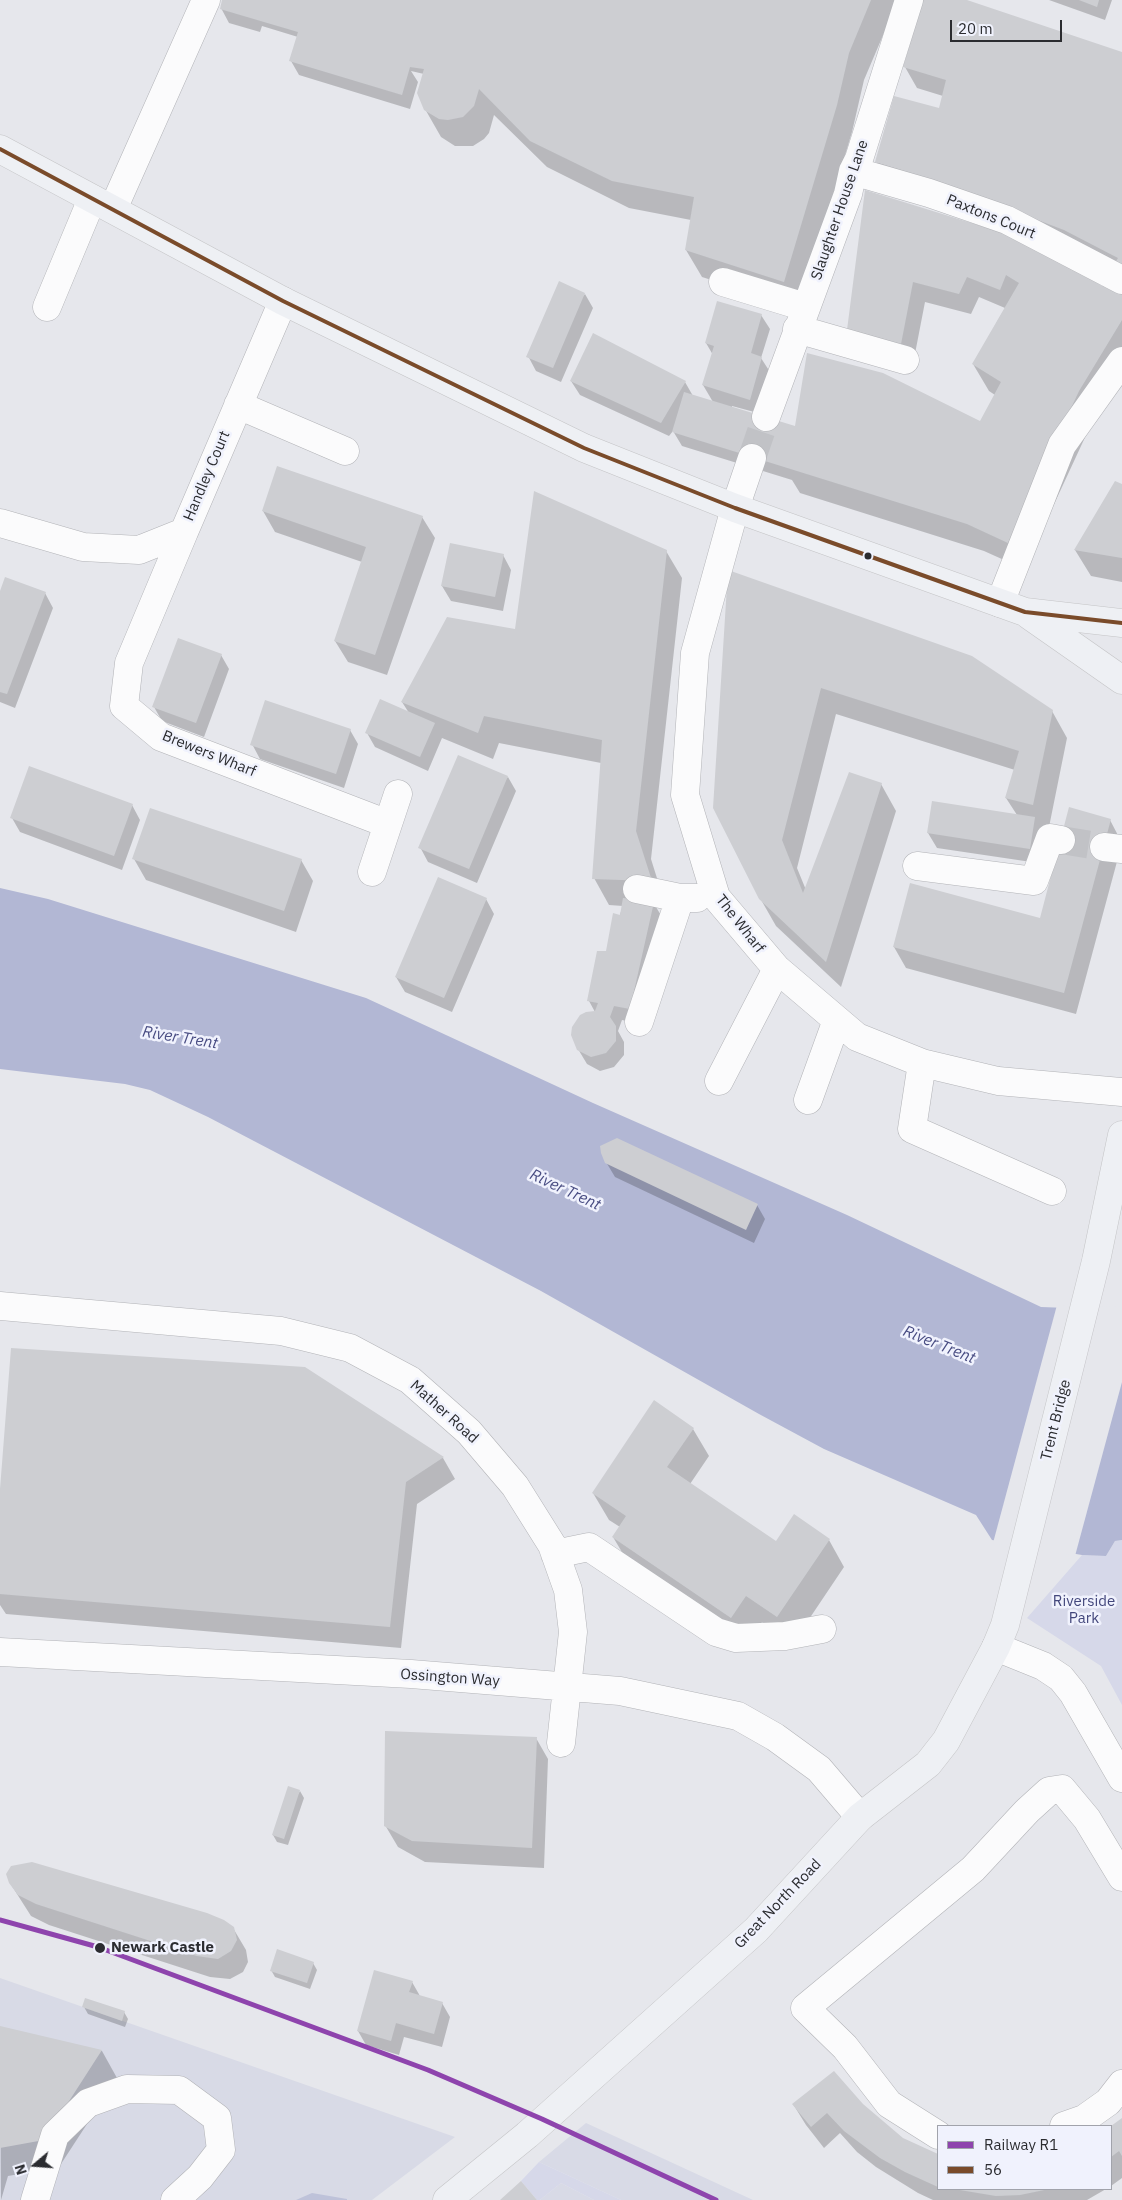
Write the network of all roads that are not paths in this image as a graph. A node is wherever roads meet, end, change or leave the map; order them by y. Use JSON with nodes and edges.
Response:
{"nodes":[{"id":1,"x":206,"y":0,"type":"edge"},
{"id":2,"x":909,"y":0,"type":"edge"},
{"id":3,"x":0,"y":149,"type":"edge"},
{"id":4,"x":853,"y":171,"type":"junction"},
{"id":5,"x":102,"y":204,"type":"junction"},
{"id":6,"x":1122,"y":280,"type":"edge"},
{"id":7,"x":723,"y":282,"type":"dead end"},
{"id":8,"x":283,"y":301,"type":"junction"},
{"id":9,"x":47,"y":307,"type":"dead end"},
{"id":10,"x":801,"y":318,"type":"junction"},
{"id":11,"x":905,"y":360,"type":"dead end"},
{"id":12,"x":1122,"y":361,"type":"edge"},
{"id":13,"x":238,"y":404,"type":"junction"},
{"id":14,"x":766,"y":418,"type":"tunnel mouth"},
{"id":15,"x":345,"y":451,"type":"dead end"},
{"id":16,"x":752,"y":458,"type":"tunnel mouth"},
{"id":17,"x":734,"y":508,"type":"junction"},
{"id":18,"x":0,"y":523,"type":"edge"},
{"id":19,"x":184,"y":532,"type":"junction"},
{"id":20,"x":1012,"y":608,"type":"junction"},
{"id":21,"x":1122,"y":623,"type":"edge"},
{"id":22,"x":1122,"y":680,"type":"edge"},
{"id":23,"x":398,"y":794,"type":"dead end"},
{"id":24,"x":388,"y":824,"type":"junction"},
{"id":25,"x":1061,"y":840,"type":"tunnel mouth"},
{"id":26,"x":916,"y":866,"type":"dead end"},
{"id":27,"x":372,"y":872,"type":"dead end"},
{"id":28,"x":637,"y":889,"type":"dead end"},
{"id":29,"x":716,"y":897,"type":"junction"},
{"id":30,"x":680,"y":898,"type":"junction"},
{"id":31,"x":777,"y":969,"type":"junction"},
{"id":32,"x":838,"y":1020,"type":"junction"},
{"id":33,"x":639,"y":1022,"type":"dead end"},
{"id":34,"x":922,"y":1063,"type":"junction"},
{"id":35,"x":719,"y":1081,"type":"dead end"},
{"id":36,"x":1122,"y":1092,"type":"edge"},
{"id":37,"x":808,"y":1100,"type":"dead end"},
{"id":38,"x":1122,"y":1135,"type":"edge"},
{"id":39,"x":1052,"y":1192,"type":"dead end"},
{"id":40,"x":0,"y":1306,"type":"edge"},
{"id":41,"x":555,"y":1554,"type":"junction"},
{"id":42,"x":1016,"y":1578,"type":"joint"},
{"id":43,"x":822,"y":1629,"type":"dead end"},
{"id":44,"x":996,"y":1647,"type":"junction"},
{"id":45,"x":0,"y":1652,"type":"edge"},
{"id":46,"x":567,"y":1686,"type":"junction"},
{"id":47,"x":561,"y":1743,"type":"dead end"},
{"id":48,"x":1122,"y":1778,"type":"edge"},
{"id":49,"x":860,"y":1817,"type":"junction"},
{"id":50,"x":1122,"y":1877,"type":"edge"},
{"id":51,"x":1122,"y":2084,"type":"edge"},
{"id":52,"x":1067,"y":2125,"type":"edge"},
{"id":53,"x":937,"y":2134,"type":"edge"},
{"id":54,"x":35,"y":2200,"type":"edge"},
{"id":55,"x":175,"y":2200,"type":"edge"},
{"id":56,"x":447,"y":2200,"type":"edge"}],
"edges":[{"from":1,"to":5,"type":"street"},
{"from":2,"to":4,"type":"street","name":"Slaughter House Lane"},
{"from":3,"to":5,"type":"main road"},
{"from":4,"to":6,"type":"street","name":"Paxtons Court"},
{"from":4,"to":10,"type":"street","name":"Slaughter House Lane"},
{"from":5,"to":8,"type":"main road"},
{"from":5,"to":9,"type":"street"},
{"from":7,"to":10,"type":"street"},
{"from":8,"to":13,"type":"street","name":"Handley Court"},
{"from":8,"to":17,"type":"main road"},
{"from":10,"to":11,"type":"street"},
{"from":10,"to":14,"type":"street","name":"Slaughter House Lane"},
{"from":12,"to":20,"type":"street"},
{"from":13,"to":15,"type":"street"},
{"from":13,"to":19,"type":"street","name":"Handley Court"},
{"from":16,"to":17,"type":"street"},
{"from":17,"to":20,"type":"main road"},
{"from":17,"to":29,"type":"street","name":"The Wharf"},
{"from":18,"to":19,"type":"street","name":"Handley Court"},
{"from":19,"to":24,"type":"street","name":"Brewers Wharf"},
{"from":20,"to":21,"type":"main road"},
{"from":20,"to":22,"type":"main road"},
{"from":23,"to":24,"type":"street"},
{"from":24,"to":27,"type":"street"},
{"from":25,"to":26,"type":"street"},
{"from":28,"to":30,"type":"street"},
{"from":29,"to":30,"type":"street"},
{"from":29,"to":31,"type":"street","name":"The Wharf"},
{"from":30,"to":33,"type":"street"},
{"from":31,"to":32,"type":"street","name":"The Wharf"},
{"from":31,"to":35,"type":"street"},
{"from":32,"to":34,"type":"street","name":"The Wharf"},
{"from":32,"to":37,"type":"street"},
{"from":34,"to":36,"type":"street","name":"The Wharf"},
{"from":34,"to":39,"type":"street"},
{"from":38,"to":42,"type":"main road","name":"Trent Bridge"},
{"from":40,"to":41,"type":"street","name":"Mather Road"},
{"from":41,"to":43,"type":"street"},
{"from":41,"to":46,"type":"street","name":"Mather Road"},
{"from":42,"to":44,"type":"main road","name":"Great North Road"},
{"from":44,"to":48,"type":"street"},
{"from":44,"to":49,"type":"main road","name":"Great North Road"},
{"from":45,"to":46,"type":"street","name":"Ossington Way"},
{"from":46,"to":47,"type":"street","name":"Mather Road"},
{"from":46,"to":49,"type":"street","name":"Ossington Way"},
{"from":49,"to":56,"type":"main road","name":"Great North Road"},
{"from":50,"to":53,"type":"street"},
{"from":51,"to":52,"type":"street"},
{"from":54,"to":55,"type":"street"}]}
